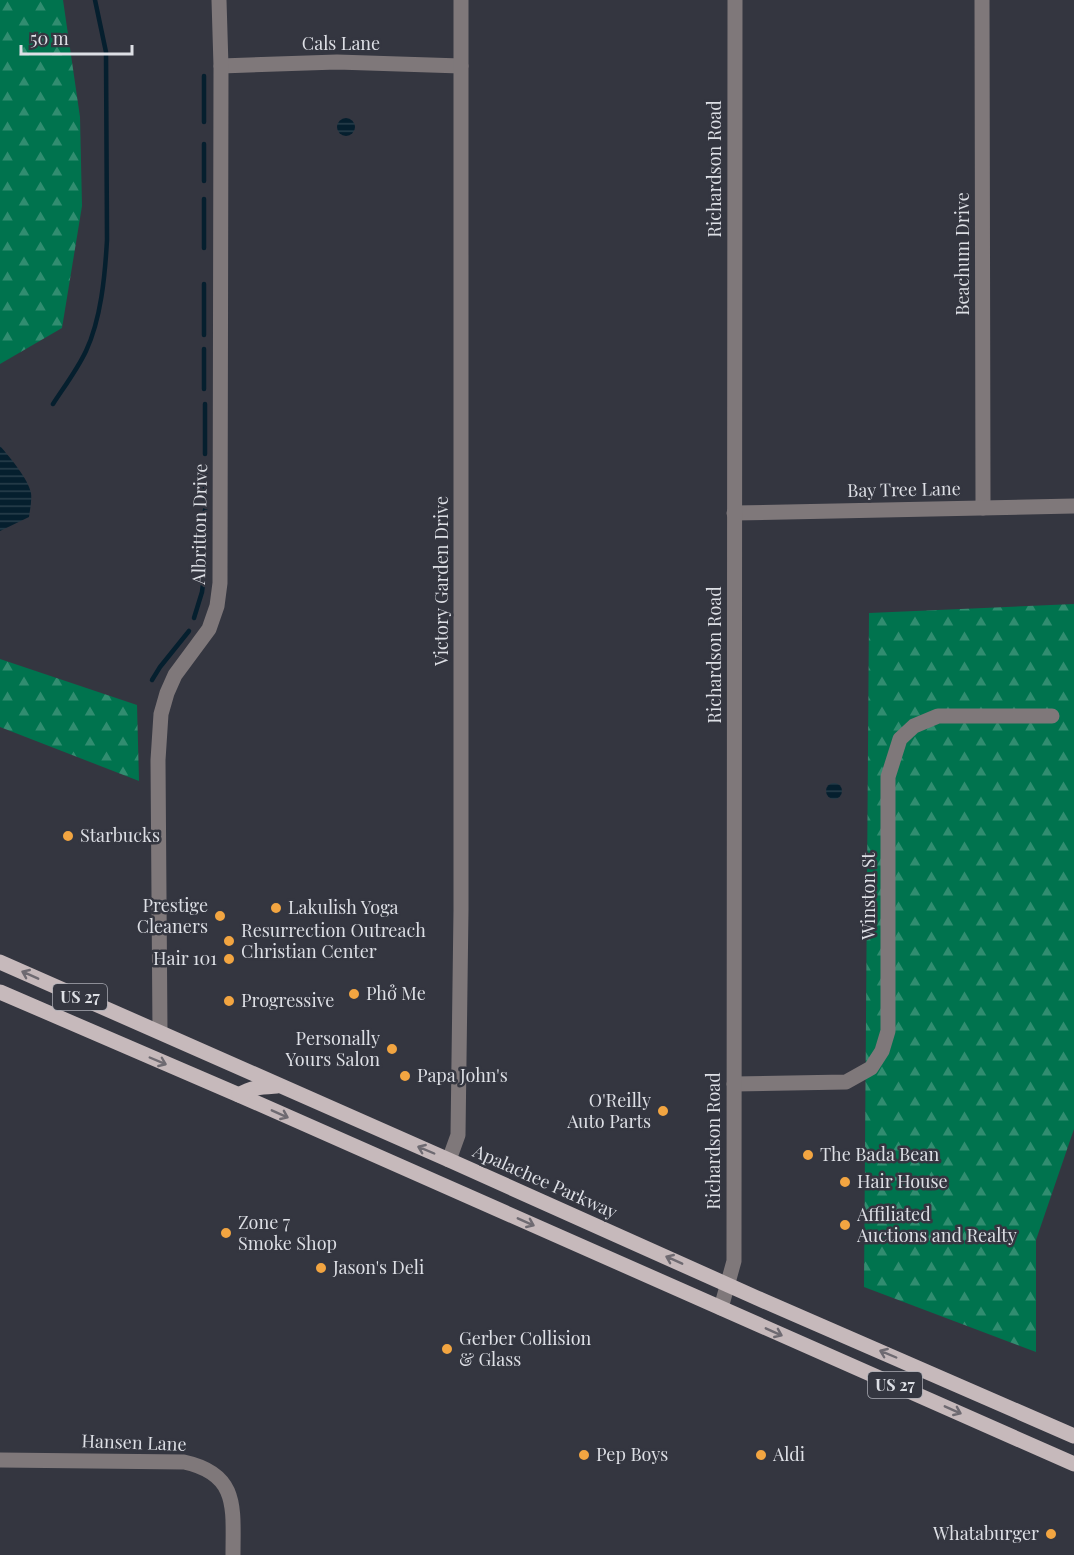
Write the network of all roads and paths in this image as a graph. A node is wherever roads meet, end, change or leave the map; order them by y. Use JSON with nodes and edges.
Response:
{"nodes":[{"id":1,"x":219,"y":0,"type":"edge"},
{"id":2,"x":461,"y":0,"type":"edge"},
{"id":3,"x":735,"y":0,"type":"edge"},
{"id":4,"x":982,"y":0,"type":"edge"},
{"id":5,"x":221,"y":66,"type":"junction"},
{"id":6,"x":460,"y":66,"type":"junction"},
{"id":7,"x":1074,"y":506,"type":"edge"},
{"id":8,"x":983,"y":508,"type":"junction"},
{"id":9,"x":734,"y":513,"type":"junction"},
{"id":10,"x":1052,"y":716,"type":"dead end"},
{"id":11,"x":0,"y":962,"type":"edge"},
{"id":12,"x":0,"y":992,"type":"edge"},
{"id":13,"x":160,"y":1032,"type":"junction"},
{"id":14,"x":231,"y":1065,"type":"junction"},
{"id":15,"x":734,"y":1084,"type":"junction"},
{"id":16,"x":280,"y":1086,"type":"junction"},
{"id":17,"x":239,"y":1095,"type":"junction"},
{"id":18,"x":449,"y":1160,"type":"junction"},
{"id":19,"x":411,"y":1172,"type":"junction"},
{"id":20,"x":727,"y":1284,"type":"junction"},
{"id":21,"x":721,"y":1308,"type":"junction"},
{"id":22,"x":1074,"y":1436,"type":"edge"},
{"id":23,"x":0,"y":1460,"type":"edge"},
{"id":24,"x":1074,"y":1464,"type":"edge"},
{"id":25,"x":233,"y":1555,"type":"edge"}],
"edges":[{"from":1,"to":5,"type":"street","name":"Albritton Drive"},
{"from":2,"to":6,"type":"street","name":"Victory Garden Drive"},
{"from":3,"to":9,"type":"street","name":"Richardson Road"},
{"from":4,"to":8,"type":"street","name":"Beachum Drive"},
{"from":5,"to":6,"type":"street","name":"Cals Lane"},
{"from":5,"to":13,"type":"street","name":"Albritton Drive"},
{"from":6,"to":18,"type":"street","name":"Victory Garden Drive"},
{"from":7,"to":8,"type":"street","name":"Bay Tree Lane"},
{"from":8,"to":9,"type":"street","name":"Bay Tree Lane"},
{"from":9,"to":15,"type":"street","name":"Richardson Road"},
{"from":10,"to":15,"type":"street","name":"Winston St"},
{"from":13,"to":11,"type":"main road","name":"Apalachee Parkway","number":"US 27","one_way":true},
{"from":12,"to":17,"type":"main road","number":"US 27","one_way":true},
{"from":13,"to":14,"type":"main road","name":"Apalachee Parkway","number":"US 27"},
{"from":14,"to":16,"type":"main road","name":"Apalachee Parkway","number":"US 27"},
{"from":14,"to":17,"type":"main road"},
{"from":15,"to":20,"type":"street","name":"Richardson Road"},
{"from":16,"to":17,"type":"main road"},
{"from":18,"to":16,"type":"main road","name":"Apalachee Parkway","number":"US 27","one_way":true},
{"from":17,"to":19,"type":"main road","number":"US 27","one_way":true},
{"from":18,"to":19,"type":"main road"},
{"from":20,"to":18,"type":"main road","name":"Apalachee Parkway","number":"US 27","one_way":true},
{"from":19,"to":21,"type":"main road","number":"US 27","one_way":true},
{"from":20,"to":21,"type":"street","name":"Richardson Road"},
{"from":22,"to":20,"type":"main road","name":"Apalachee Parkway","number":"US 27","one_way":true},
{"from":21,"to":24,"type":"main road","number":"US 27","one_way":true},
{"from":23,"to":25,"type":"street","name":"Hansen Lane"}]}
